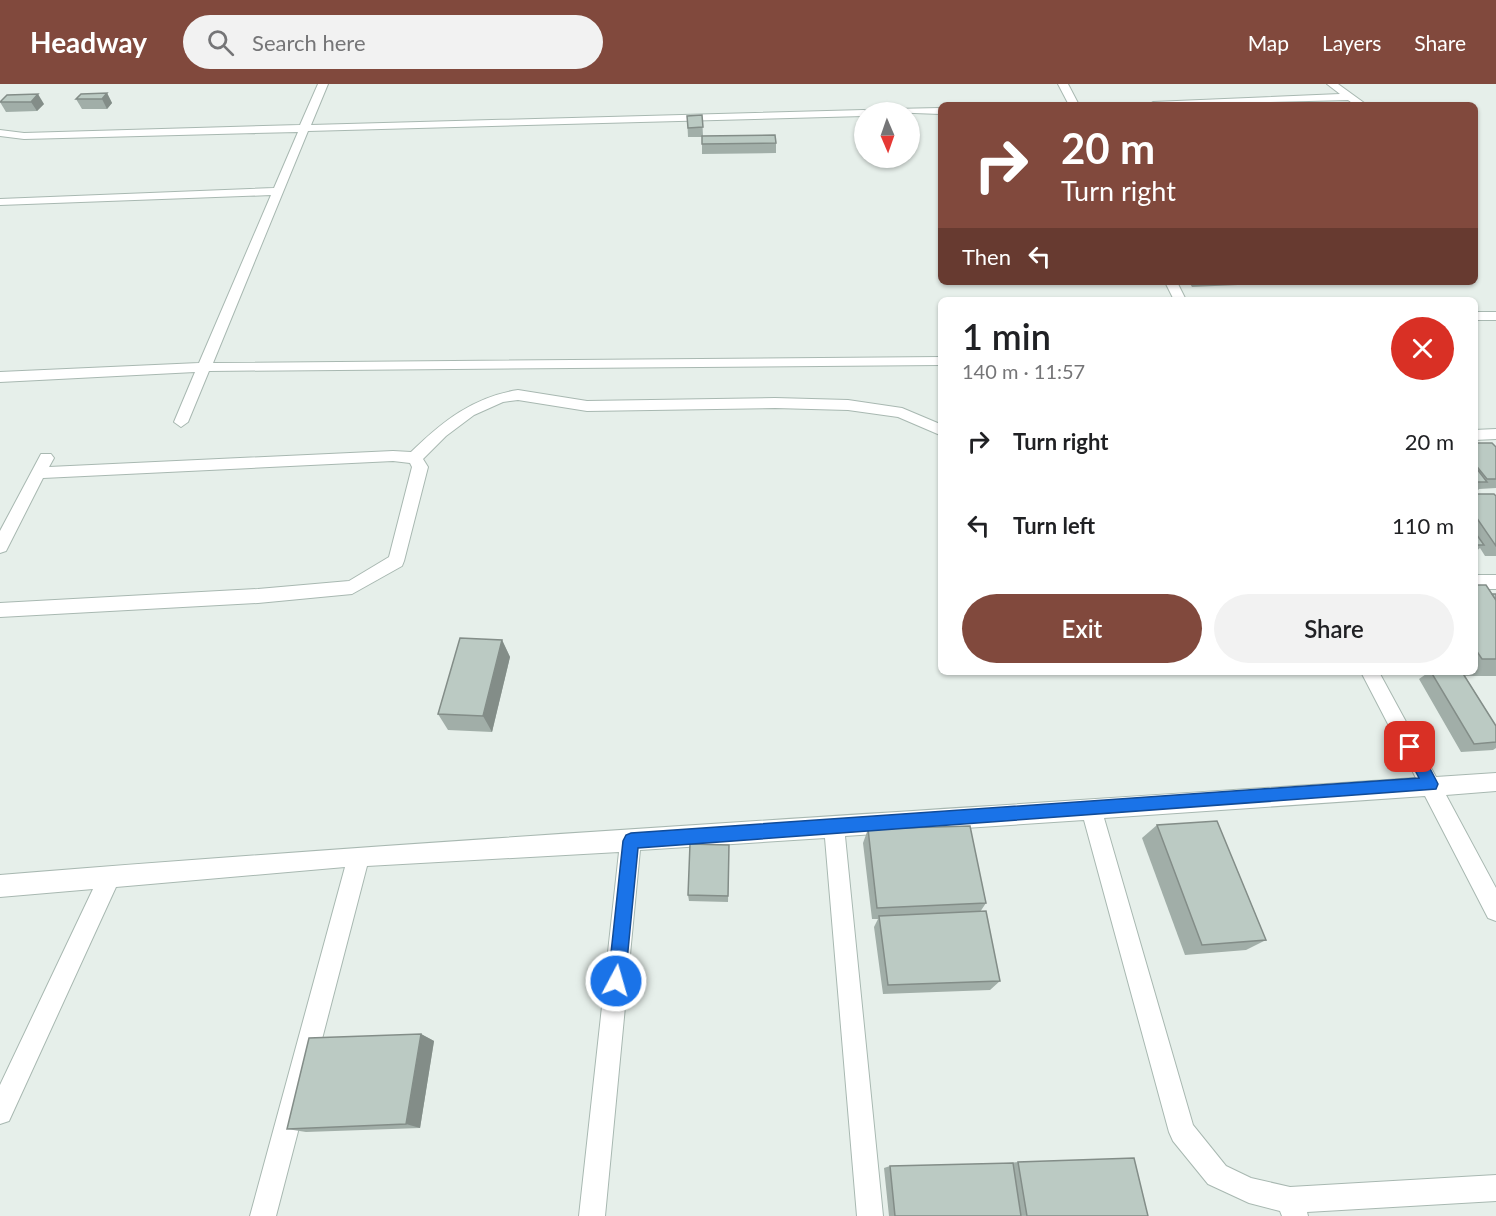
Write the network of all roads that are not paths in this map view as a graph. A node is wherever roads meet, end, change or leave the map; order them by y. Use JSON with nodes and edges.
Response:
{"nodes":[{"id":1,"x":323,"y":84,"type":"edge"},
{"id":2,"x":1063,"y":84,"type":"edge"},
{"id":3,"x":1332,"y":84,"type":"edge"},
{"id":4,"x":1351,"y":97,"type":"junction"},
{"id":5,"x":1072,"y":102,"type":"edge"},
{"id":6,"x":1227,"y":102,"type":"edge"},
{"id":7,"x":1358,"y":102,"type":"edge"},
{"id":8,"x":920,"y":111,"type":"edge"},
{"id":9,"x":938,"y":111,"type":"edge"},
{"id":10,"x":854,"y":113,"type":"edge"},
{"id":11,"x":305,"y":127,"type":"junction"},
{"id":12,"x":0,"y":133,"type":"edge"},
{"id":13,"x":279,"y":191,"type":"junction"},
{"id":14,"x":0,"y":202,"type":"edge"},
{"id":15,"x":1478,"y":316,"type":"edge"},
{"id":16,"x":1496,"y":316,"type":"edge"},
{"id":17,"x":938,"y":361,"type":"edge"},
{"id":18,"x":205,"y":367,"type":"junction"},
{"id":19,"x":0,"y":377,"type":"edge"},
{"id":20,"x":181,"y":423,"type":"dead end"},
{"id":21,"x":938,"y":429,"type":"edge"},
{"id":22,"x":1496,"y":434,"type":"edge"},
{"id":23,"x":1478,"y":435,"type":"edge"},
{"id":24,"x":46,"y":458,"type":"dead end"},
{"id":25,"x":415,"y":458,"type":"junction"},
{"id":26,"x":39,"y":473,"type":"junction"},
{"id":27,"x":0,"y":547,"type":"edge"},
{"id":28,"x":1478,"y":582,"type":"edge"},
{"id":29,"x":1496,"y":582,"type":"edge"},
{"id":30,"x":0,"y":610,"type":"edge"},
{"id":31,"x":1372,"y":675,"type":"edge"},
{"id":32,"x":1496,"y":782,"type":"edge"},
{"id":33,"x":1431,"y":784,"type":"junction"},
{"id":34,"x":1091,"y":809,"type":"junction"},
{"id":35,"x":834,"y":827,"type":"junction"},
{"id":36,"x":631,"y":841,"type":"junction"},
{"id":37,"x":359,"y":856,"type":"junction"},
{"id":38,"x":110,"y":875,"type":"junction"},
{"id":39,"x":0,"y":886,"type":"edge"},
{"id":40,"x":1496,"y":910,"type":"edge"},
{"id":41,"x":0,"y":1112,"type":"edge"},
{"id":42,"x":1496,"y":1188,"type":"edge"},
{"id":43,"x":1293,"y":1208,"type":"edge"},
{"id":44,"x":263,"y":1216,"type":"edge"},
{"id":45,"x":592,"y":1216,"type":"edge"},
{"id":46,"x":870,"y":1216,"type":"edge"}],
"edges":[{"from":1,"to":11,"type":"street"},
{"from":2,"to":5,"type":"street"},
{"from":3,"to":4,"type":"street"},
{"from":4,"to":6,"type":"street"},
{"from":4,"to":7,"type":"street"},
{"from":8,"to":9,"type":"street"},
{"from":10,"to":11,"type":"street"},
{"from":11,"to":12,"type":"street"},
{"from":11,"to":13,"type":"street"},
{"from":13,"to":14,"type":"street"},
{"from":13,"to":18,"type":"street"},
{"from":15,"to":16,"type":"street"},
{"from":17,"to":18,"type":"street"},
{"from":18,"to":19,"type":"street"},
{"from":18,"to":20,"type":"street"},
{"from":21,"to":25,"type":"street"},
{"from":22,"to":23,"type":"street"},
{"from":24,"to":26,"type":"street"},
{"from":25,"to":26,"type":"street"},
{"from":25,"to":30,"type":"street"},
{"from":26,"to":27,"type":"street"},
{"from":28,"to":29,"type":"street"},
{"from":31,"to":33,"type":"street"},
{"from":32,"to":33,"type":"street"},
{"from":33,"to":34,"type":"street"},
{"from":33,"to":40,"type":"street"},
{"from":34,"to":35,"type":"street"},
{"from":34,"to":43,"type":"street"},
{"from":35,"to":36,"type":"street"},
{"from":35,"to":46,"type":"street"},
{"from":36,"to":37,"type":"street"},
{"from":36,"to":45,"type":"street"},
{"from":37,"to":38,"type":"street"},
{"from":37,"to":44,"type":"street"},
{"from":38,"to":39,"type":"street"},
{"from":38,"to":41,"type":"street"},
{"from":42,"to":43,"type":"street"}]}
